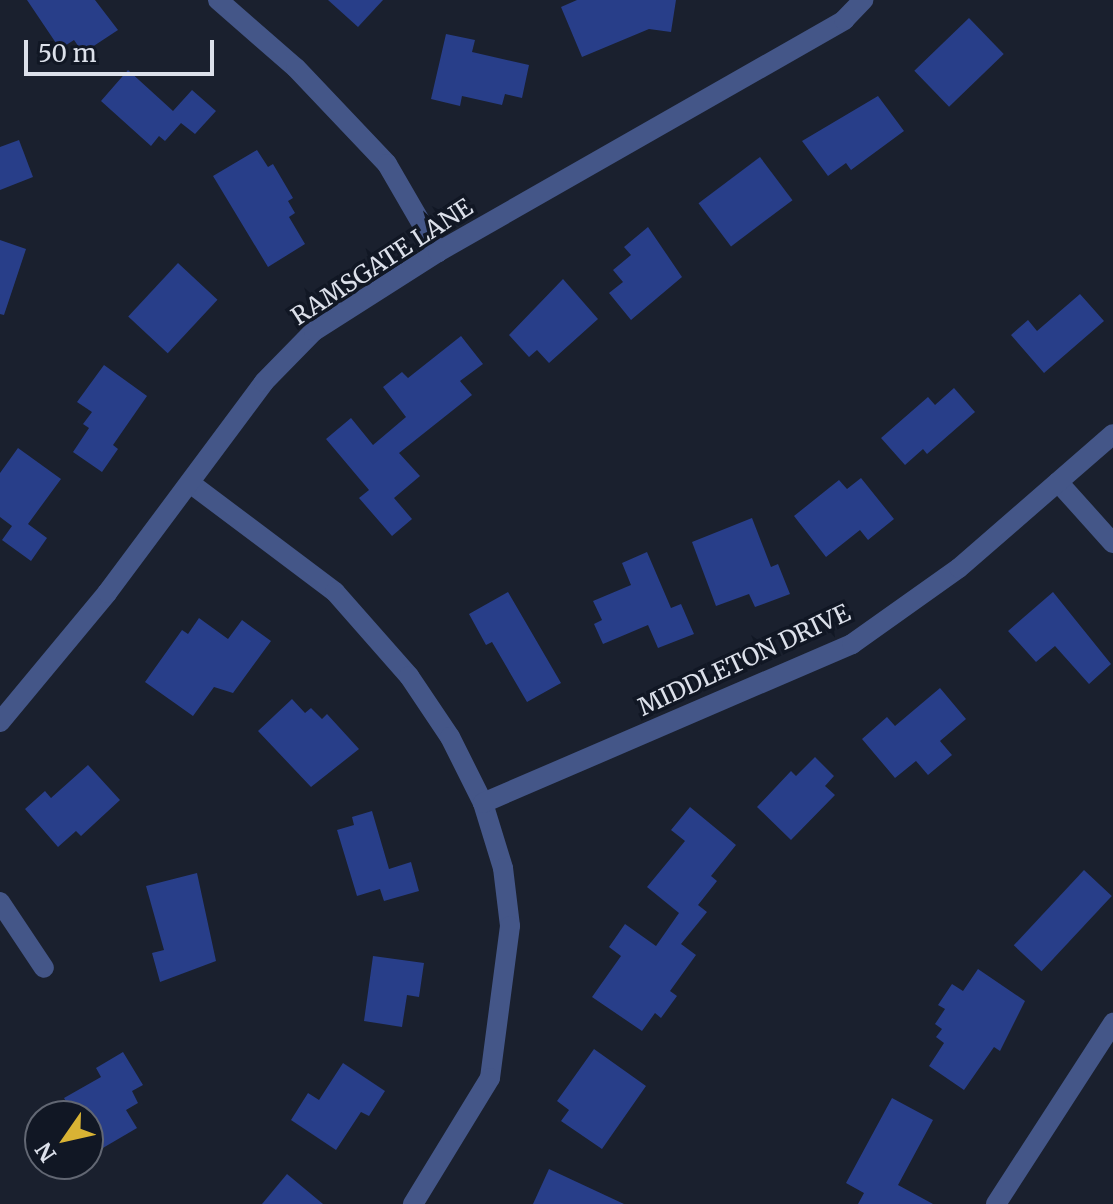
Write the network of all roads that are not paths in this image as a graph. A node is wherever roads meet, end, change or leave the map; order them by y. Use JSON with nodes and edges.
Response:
{"nodes":[{"id":1,"x":218,"y":0,"type":"edge"},
{"id":2,"x":863,"y":0,"type":"edge"},
{"id":3,"x":438,"y":252,"type":"junction"},
{"id":4,"x":1113,"y":434,"type":"edge"},
{"id":5,"x":1058,"y":482,"type":"junction"},
{"id":6,"x":190,"y":483,"type":"junction"},
{"id":7,"x":1113,"y":543,"type":"edge"},
{"id":8,"x":0,"y":722,"type":"edge"},
{"id":9,"x":483,"y":803,"type":"junction"},
{"id":10,"x":0,"y":902,"type":"edge"},
{"id":11,"x":44,"y":968,"type":"dead end"},
{"id":12,"x":1113,"y":1023,"type":"edge"},
{"id":13,"x":413,"y":1204,"type":"edge"},
{"id":14,"x":996,"y":1204,"type":"edge"}],
"edges":[{"from":1,"to":3,"type":"street"},
{"from":2,"to":3,"type":"street","name":"RAMSGATE LANE"},
{"from":3,"to":6,"type":"street","name":"RAMSGATE LANE"},
{"from":4,"to":5,"type":"street","name":"MIDDLETON DRIVE"},
{"from":5,"to":7,"type":"street"},
{"from":5,"to":9,"type":"street","name":"MIDDLETON DRIVE"},
{"from":6,"to":8,"type":"street","name":"RAMSGATE LANE"},
{"from":6,"to":9,"type":"street"},
{"from":9,"to":13,"type":"street"},
{"from":10,"to":11,"type":"street"},
{"from":12,"to":14,"type":"street"}]}
